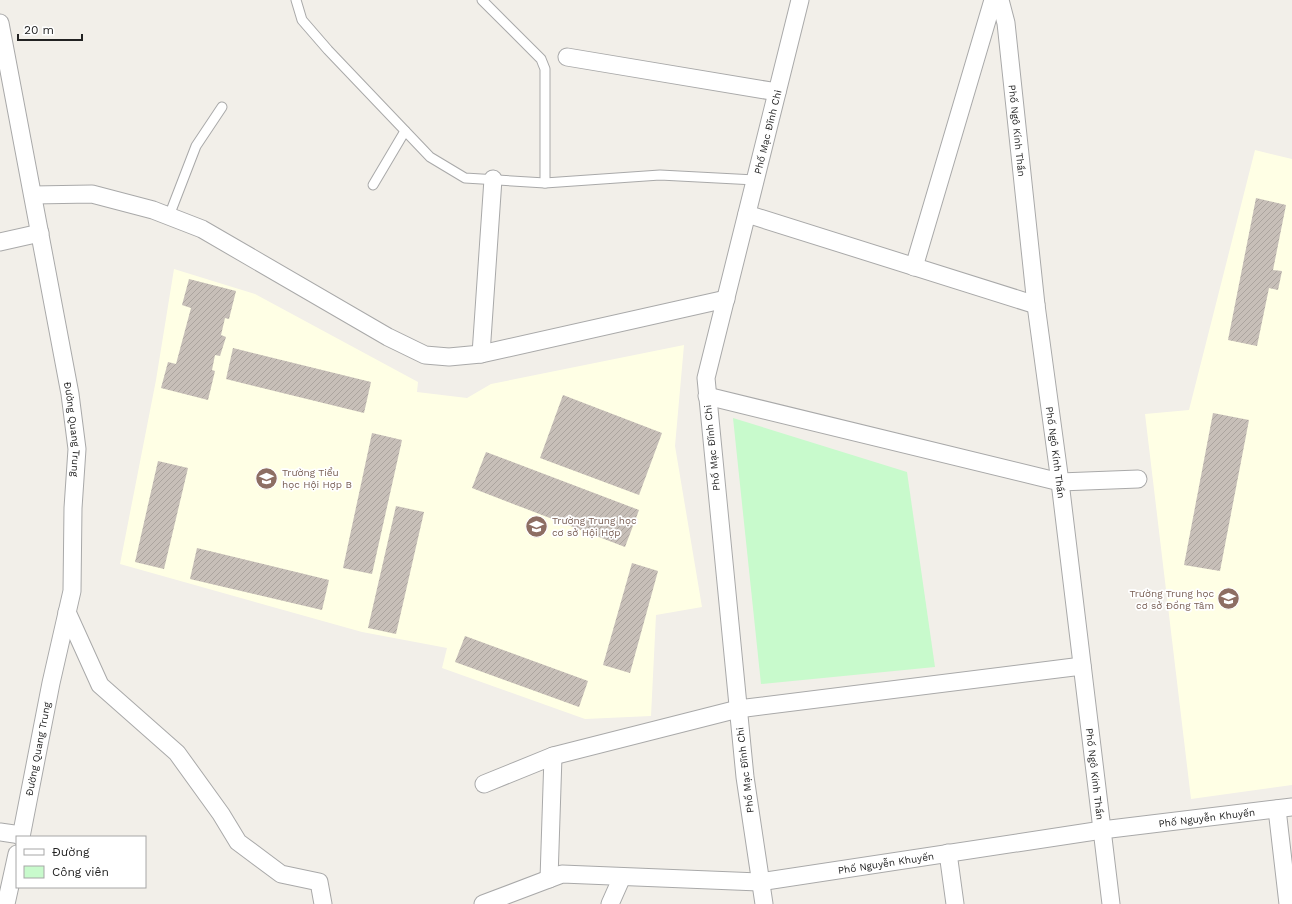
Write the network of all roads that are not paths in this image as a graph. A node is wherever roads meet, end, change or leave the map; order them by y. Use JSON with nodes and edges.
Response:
{"nodes":[{"id":1,"x":296,"y":0,"type":"edge"},
{"id":2,"x":482,"y":0,"type":"edge"},
{"id":3,"x":800,"y":0,"type":"edge"},
{"id":4,"x":994,"y":0,"type":"edge"},
{"id":5,"x":1000,"y":0,"type":"edge"},
{"id":6,"x":0,"y":22,"type":"edge"},
{"id":7,"x":567,"y":57,"type":"dead end"},
{"id":8,"x":777,"y":92,"type":"junction"},
{"id":9,"x":222,"y":107,"type":"dead end"},
{"id":10,"x":405,"y":130,"type":"junction"},
{"id":11,"x":493,"y":179,"type":"junction"},
{"id":12,"x":755,"y":180,"type":"junction"},
{"id":13,"x":545,"y":183,"type":"junction"},
{"id":14,"x":373,"y":185,"type":"dead end"},
{"id":15,"x":33,"y":195,"type":"junction"},
{"id":16,"x":747,"y":214,"type":"junction"},
{"id":17,"x":169,"y":216,"type":"junction"},
{"id":18,"x":40,"y":233,"type":"junction"},
{"id":19,"x":0,"y":242,"type":"edge"},
{"id":20,"x":914,"y":267,"type":"junction"},
{"id":21,"x":726,"y":298,"type":"junction"},
{"id":22,"x":1036,"y":305,"type":"junction"},
{"id":23,"x":482,"y":354,"type":"junction"},
{"id":24,"x":707,"y":396,"type":"junction"},
{"id":25,"x":1138,"y":479,"type":"dead end"},
{"id":26,"x":1060,"y":482,"type":"junction"},
{"id":27,"x":67,"y":612,"type":"junction"},
{"id":28,"x":1082,"y":666,"type":"junction"},
{"id":29,"x":738,"y":709,"type":"junction"},
{"id":30,"x":553,"y":756,"type":"junction"},
{"id":31,"x":484,"y":784,"type":"dead end"},
{"id":32,"x":1284,"y":808,"type":"edge"},
{"id":33,"x":1102,"y":830,"type":"junction"},
{"id":34,"x":0,"y":832,"type":"edge"},
{"id":35,"x":21,"y":836,"type":"edge"},
{"id":36,"x":948,"y":853,"type":"junction"},
{"id":37,"x":16,"y":859,"type":"edge"},
{"id":38,"x":622,"y":877,"type":"junction"},
{"id":39,"x":549,"y":879,"type":"junction"},
{"id":40,"x":760,"y":882,"type":"junction"},
{"id":41,"x":6,"y":904,"type":"edge"},
{"id":42,"x":323,"y":904,"type":"edge"},
{"id":43,"x":483,"y":904,"type":"edge"},
{"id":44,"x":610,"y":904,"type":"edge"},
{"id":45,"x":764,"y":904,"type":"edge"},
{"id":46,"x":955,"y":904,"type":"edge"},
{"id":47,"x":1111,"y":904,"type":"edge"},
{"id":48,"x":1288,"y":904,"type":"edge"}],
"edges":[{"from":1,"to":10,"type":"lane"},
{"from":2,"to":13,"type":"lane"},
{"from":3,"to":8,"type":"street","name":"Phố Mạc Đĩnh Chi"},
{"from":4,"to":20,"type":"street"},
{"from":5,"to":22,"type":"street","name":"Phố Ngô Kính Thần"},
{"from":6,"to":15,"type":"street","name":"Đường Quang Trung"},
{"from":7,"to":8,"type":"street"},
{"from":8,"to":12,"type":"street","name":"Phố Mạc Đĩnh Chi"},
{"from":9,"to":17,"type":"lane"},
{"from":10,"to":11,"type":"lane"},
{"from":10,"to":14,"type":"lane"},
{"from":11,"to":13,"type":"lane"},
{"from":11,"to":23,"type":"street"},
{"from":12,"to":13,"type":"lane"},
{"from":12,"to":16,"type":"street","name":"Phố Mạc Đĩnh Chi"},
{"from":15,"to":17,"type":"street"},
{"from":15,"to":18,"type":"street","name":"Đường Quang Trung"},
{"from":16,"to":20,"type":"street"},
{"from":16,"to":21,"type":"street","name":"Phố Mạc Đĩnh Chi"},
{"from":17,"to":23,"type":"street"},
{"from":18,"to":19,"type":"street"},
{"from":18,"to":27,"type":"street","name":"Đường Quang Trung"},
{"from":20,"to":22,"type":"street"},
{"from":21,"to":23,"type":"street"},
{"from":21,"to":24,"type":"street","name":"Phố Mạc Đĩnh Chi"},
{"from":22,"to":26,"type":"street","name":"Phố Ngô Kính Thần"},
{"from":24,"to":26,"type":"street"},
{"from":24,"to":29,"type":"street","name":"Phố Mạc Đĩnh Chi"},
{"from":25,"to":26,"type":"street"},
{"from":26,"to":28,"type":"street","name":"Phố Ngô Kính Thần"},
{"from":27,"to":35,"type":"street","name":"Đường Quang Trung"},
{"from":27,"to":42,"type":"street"},
{"from":28,"to":29,"type":"street"},
{"from":28,"to":33,"type":"street","name":"Phố Ngô Kính Thần"},
{"from":29,"to":30,"type":"street"},
{"from":29,"to":40,"type":"street","name":"Phố Mạc Đĩnh Chi"},
{"from":30,"to":31,"type":"street"},
{"from":30,"to":39,"type":"street"},
{"from":32,"to":33,"type":"street","name":"Phố Nguyễn Khuyến"},
{"from":32,"to":48,"type":"street"},
{"from":33,"to":36,"type":"street","name":"Phố Nguyễn Khuyến"},
{"from":33,"to":47,"type":"street","name":"Phố Ngô Kính Thần"},
{"from":34,"to":35,"type":"street"},
{"from":36,"to":40,"type":"street","name":"Phố Nguyễn Khuyến"},
{"from":36,"to":46,"type":"street"},
{"from":37,"to":41,"type":"street"},
{"from":38,"to":39,"type":"street","name":"Phố Nguyễn Khuyến"},
{"from":38,"to":40,"type":"street","name":"Phố Nguyễn Khuyến"},
{"from":38,"to":44,"type":"street"},
{"from":39,"to":43,"type":"street","name":"Phố Nguyễn Khuyến"},
{"from":40,"to":45,"type":"street","name":"Phố Mạc Đĩnh Chi"}]}
